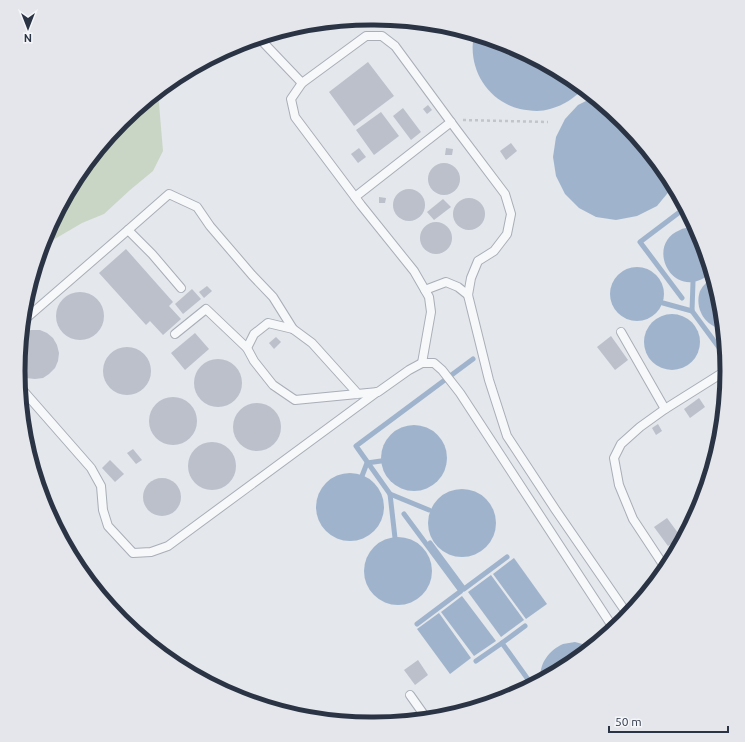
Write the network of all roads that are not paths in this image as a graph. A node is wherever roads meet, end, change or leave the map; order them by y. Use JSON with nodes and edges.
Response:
{"nodes":[{"id":1,"x":263,"y":42,"type":"edge"},
{"id":2,"x":302,"y":83,"type":"junction"},
{"id":3,"x":451,"y":122,"type":"junction"},
{"id":4,"x":355,"y":197,"type":"junction"},
{"id":5,"x":128,"y":230,"type":"junction"},
{"id":6,"x":181,"y":288,"type":"dead end"},
{"id":7,"x":425,"y":290,"type":"junction"},
{"id":8,"x":468,"y":295,"type":"junction"},
{"id":9,"x":30,"y":315,"type":"edge"},
{"id":10,"x":293,"y":329,"type":"junction"},
{"id":11,"x":621,"y":332,"type":"dead end"},
{"id":12,"x":175,"y":334,"type":"dead end"},
{"id":13,"x":247,"y":348,"type":"junction"},
{"id":14,"x":422,"y":363,"type":"junction"},
{"id":15,"x":720,"y":374,"type":"edge"},
{"id":16,"x":378,"y":392,"type":"junction"},
{"id":17,"x":26,"y":394,"type":"edge"},
{"id":18,"x":358,"y":394,"type":"junction"},
{"id":19,"x":665,"y":409,"type":"junction"},
{"id":20,"x":662,"y":563,"type":"edge"},
{"id":21,"x":624,"y":610,"type":"edge"},
{"id":22,"x":610,"y":624,"type":"edge"},
{"id":23,"x":410,"y":695,"type":"dead end"},
{"id":24,"x":424,"y":713,"type":"edge"}],
"edges":[{"from":1,"to":2,"type":"lane"},
{"from":2,"to":3,"type":"lane"},
{"from":2,"to":4,"type":"lane"},
{"from":3,"to":4,"type":"lane"},
{"from":3,"to":8,"type":"lane"},
{"from":4,"to":7,"type":"lane"},
{"from":5,"to":6,"type":"lane"},
{"from":5,"to":9,"type":"lane"},
{"from":5,"to":10,"type":"lane"},
{"from":7,"to":8,"type":"lane"},
{"from":7,"to":14,"type":"lane"},
{"from":8,"to":21,"type":"lane"},
{"from":10,"to":13,"type":"lane"},
{"from":10,"to":18,"type":"lane"},
{"from":11,"to":19,"type":"lane"},
{"from":12,"to":13,"type":"lane"},
{"from":13,"to":18,"type":"lane"},
{"from":14,"to":16,"type":"lane"},
{"from":14,"to":22,"type":"lane"},
{"from":15,"to":19,"type":"lane"},
{"from":16,"to":17,"type":"lane"},
{"from":16,"to":18,"type":"lane"},
{"from":19,"to":20,"type":"lane"},
{"from":23,"to":24,"type":"lane"}]}
